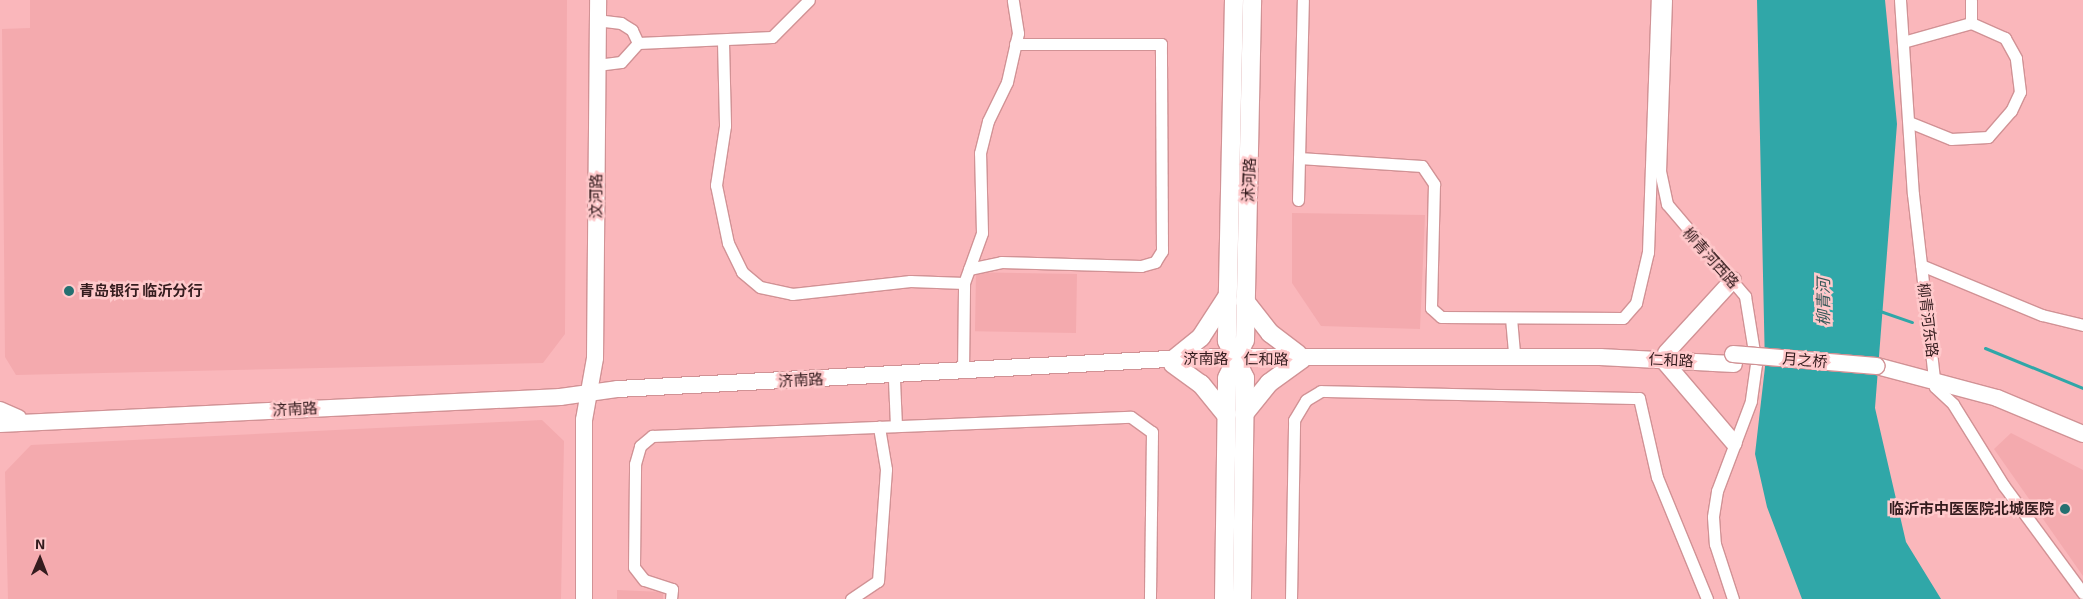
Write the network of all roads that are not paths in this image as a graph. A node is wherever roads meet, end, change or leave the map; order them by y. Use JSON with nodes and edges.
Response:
{"nodes":[{"id":1,"x":592,"y":0,"type":"edge"},
{"id":2,"x":598,"y":0,"type":"edge"},
{"id":3,"x":809,"y":0,"type":"edge"},
{"id":4,"x":1013,"y":0,"type":"edge"},
{"id":5,"x":1234,"y":0,"type":"edge"},
{"id":6,"x":1252,"y":0,"type":"edge"},
{"id":7,"x":1303,"y":0,"type":"edge"},
{"id":8,"x":1657,"y":0,"type":"edge"},
{"id":9,"x":1666,"y":0,"type":"edge"},
{"id":10,"x":1900,"y":0,"type":"edge"},
{"id":11,"x":1971,"y":0,"type":"edge"},
{"id":12,"x":598,"y":20,"type":"junction"},
{"id":13,"x":1971,"y":23,"type":"junction"},
{"id":14,"x":723,"y":42,"type":"junction"},
{"id":15,"x":1904,"y":42,"type":"junction"},
{"id":16,"x":638,"y":43,"type":"junction"},
{"id":17,"x":1016,"y":44,"type":"junction"},
{"id":18,"x":597,"y":65,"type":"junction"},
{"id":19,"x":1909,"y":122,"type":"junction"},
{"id":20,"x":1299,"y":158,"type":"junction"},
{"id":21,"x":1298,"y":200,"type":"dead end"},
{"id":22,"x":1921,"y":265,"type":"junction"},
{"id":23,"x":969,"y":269,"type":"junction"},
{"id":24,"x":1734,"y":280,"type":"junction"},
{"id":25,"x":964,"y":282,"type":"junction"},
{"id":26,"x":1228,"y":297,"type":"junction"},
{"id":27,"x":1245,"y":301,"type":"junction"},
{"id":28,"x":1511,"y":318,"type":"junction"},
{"id":29,"x":2083,"y":325,"type":"edge"},
{"id":30,"x":1514,"y":352,"type":"junction"},
{"id":31,"x":1664,"y":356,"type":"junction"},
{"id":32,"x":1300,"y":357,"type":"junction"},
{"id":33,"x":1236,"y":359,"type":"junction"},
{"id":34,"x":1734,"y":359,"type":"joint"},
{"id":35,"x":1174,"y":362,"type":"junction"},
{"id":36,"x":963,"y":371,"type":"junction"},
{"id":37,"x":894,"y":380,"type":"junction"},
{"id":38,"x":1935,"y":384,"type":"junction"},
{"id":39,"x":589,"y":391,"type":"junction"},
{"id":40,"x":0,"y":410,"type":"edge"},
{"id":41,"x":1244,"y":414,"type":"junction"},
{"id":42,"x":1226,"y":416,"type":"junction"},
{"id":43,"x":0,"y":419,"type":"edge"},
{"id":44,"x":11,"y":422,"type":"edge"},
{"id":45,"x":896,"y":426,"type":"junction"},
{"id":46,"x":879,"y":427,"type":"junction"},
{"id":47,"x":0,"y":434,"type":"edge"},
{"id":48,"x":2083,"y":434,"type":"edge"},
{"id":49,"x":2083,"y":441,"type":"edge"},
{"id":50,"x":1734,"y":443,"type":"junction"},
{"id":51,"x":2083,"y":593,"type":"edge"},
{"id":52,"x":584,"y":599,"type":"edge"},
{"id":53,"x":591,"y":599,"type":"edge"},
{"id":54,"x":671,"y":599,"type":"edge"},
{"id":55,"x":851,"y":599,"type":"edge"},
{"id":56,"x":1150,"y":599,"type":"edge"},
{"id":57,"x":1224,"y":599,"type":"edge"},
{"id":58,"x":1242,"y":599,"type":"edge"},
{"id":59,"x":1291,"y":599,"type":"edge"},
{"id":60,"x":1707,"y":599,"type":"edge"},
{"id":61,"x":1733,"y":599,"type":"edge"}],
"edges":[{"from":1,"to":39,"type":"street","name":"汶河路"},
{"from":2,"to":12,"type":"street","name":"汶河路"},
{"from":3,"to":14,"type":"street"},
{"from":4,"to":17,"type":"street"},
{"from":5,"to":26,"type":"main road","name":"沭河路"},
{"from":6,"to":27,"type":"main road","name":"沭河路"},
{"from":7,"to":20,"type":"street"},
{"from":8,"to":28,"type":"street"},
{"from":9,"to":24,"type":"street","name":"柳青河西路"},
{"from":10,"to":15,"type":"street","name":"柳青河东路"},
{"from":11,"to":13,"type":"street"},
{"from":12,"to":16,"type":"street"},
{"from":12,"to":18,"type":"street","name":"汶河路"},
{"from":13,"to":15,"type":"street"},
{"from":13,"to":19,"type":"street"},
{"from":14,"to":16,"type":"street"},
{"from":14,"to":25,"type":"street"},
{"from":15,"to":19,"type":"street","name":"柳青河东路"},
{"from":16,"to":18,"type":"street"},
{"from":17,"to":23,"type":"street"},
{"from":17,"to":23,"type":"street"},
{"from":18,"to":39,"type":"street","name":"汶河路"},
{"from":19,"to":22,"type":"street","name":"柳青河东路"},
{"from":20,"to":21,"type":"street"},
{"from":20,"to":28,"type":"street"},
{"from":22,"to":29,"type":"street"},
{"from":22,"to":38,"type":"street","name":"柳青河东路"},
{"from":23,"to":25,"type":"street"},
{"from":24,"to":31,"type":"street"},
{"from":24,"to":50,"type":"street","name":"柳青河西路"},
{"from":25,"to":36,"type":"street"},
{"from":26,"to":33,"type":"main road","name":"沭河路"},
{"from":26,"to":35,"type":"main road"},
{"from":27,"to":32,"type":"main road"},
{"from":27,"to":33,"type":"main road","name":"沭河路"},
{"from":28,"to":30,"type":"street"},
{"from":30,"to":31,"type":"street","name":"仁和路"},
{"from":30,"to":32,"type":"street","name":"仁和路"},
{"from":31,"to":32,"type":"street","name":"仁和路"},
{"from":31,"to":34,"type":"street","name":"仁和路"},
{"from":31,"to":50,"type":"street"},
{"from":32,"to":33,"type":"street","name":"仁和路"},
{"from":32,"to":41,"type":"main road"},
{"from":33,"to":35,"type":"street","name":"济南路"},
{"from":33,"to":41,"type":"main road","name":"沭河路"},
{"from":33,"to":42,"type":"main road","name":"沭河路"},
{"from":34,"to":38,"type":"street","name":"月之桥"},
{"from":35,"to":36,"type":"street","name":"济南路"},
{"from":35,"to":37,"type":"street","name":"济南路"},
{"from":35,"to":42,"type":"main road"},
{"from":36,"to":39,"type":"street","name":"济南路"},
{"from":37,"to":39,"type":"street","name":"济南路"},
{"from":37,"to":45,"type":"street"},
{"from":38,"to":48,"type":"street"},
{"from":38,"to":49,"type":"street"},
{"from":38,"to":51,"type":"street"},
{"from":39,"to":44,"type":"street","name":"济南路"},
{"from":39,"to":52,"type":"street","name":"汶河路"},
{"from":39,"to":53,"type":"street","name":"汶河路"},
{"from":40,"to":44,"type":"street"},
{"from":41,"to":58,"type":"main road","name":"沭河路"},
{"from":42,"to":57,"type":"main road","name":"沭河路"},
{"from":43,"to":44,"type":"street","name":"济南路"},
{"from":44,"to":47,"type":"street"},
{"from":45,"to":46,"type":"street"},
{"from":45,"to":56,"type":"street"},
{"from":46,"to":54,"type":"street"},
{"from":46,"to":55,"type":"street"},
{"from":50,"to":61,"type":"street","name":"柳青河西路"},
{"from":59,"to":60,"type":"street"}]}
